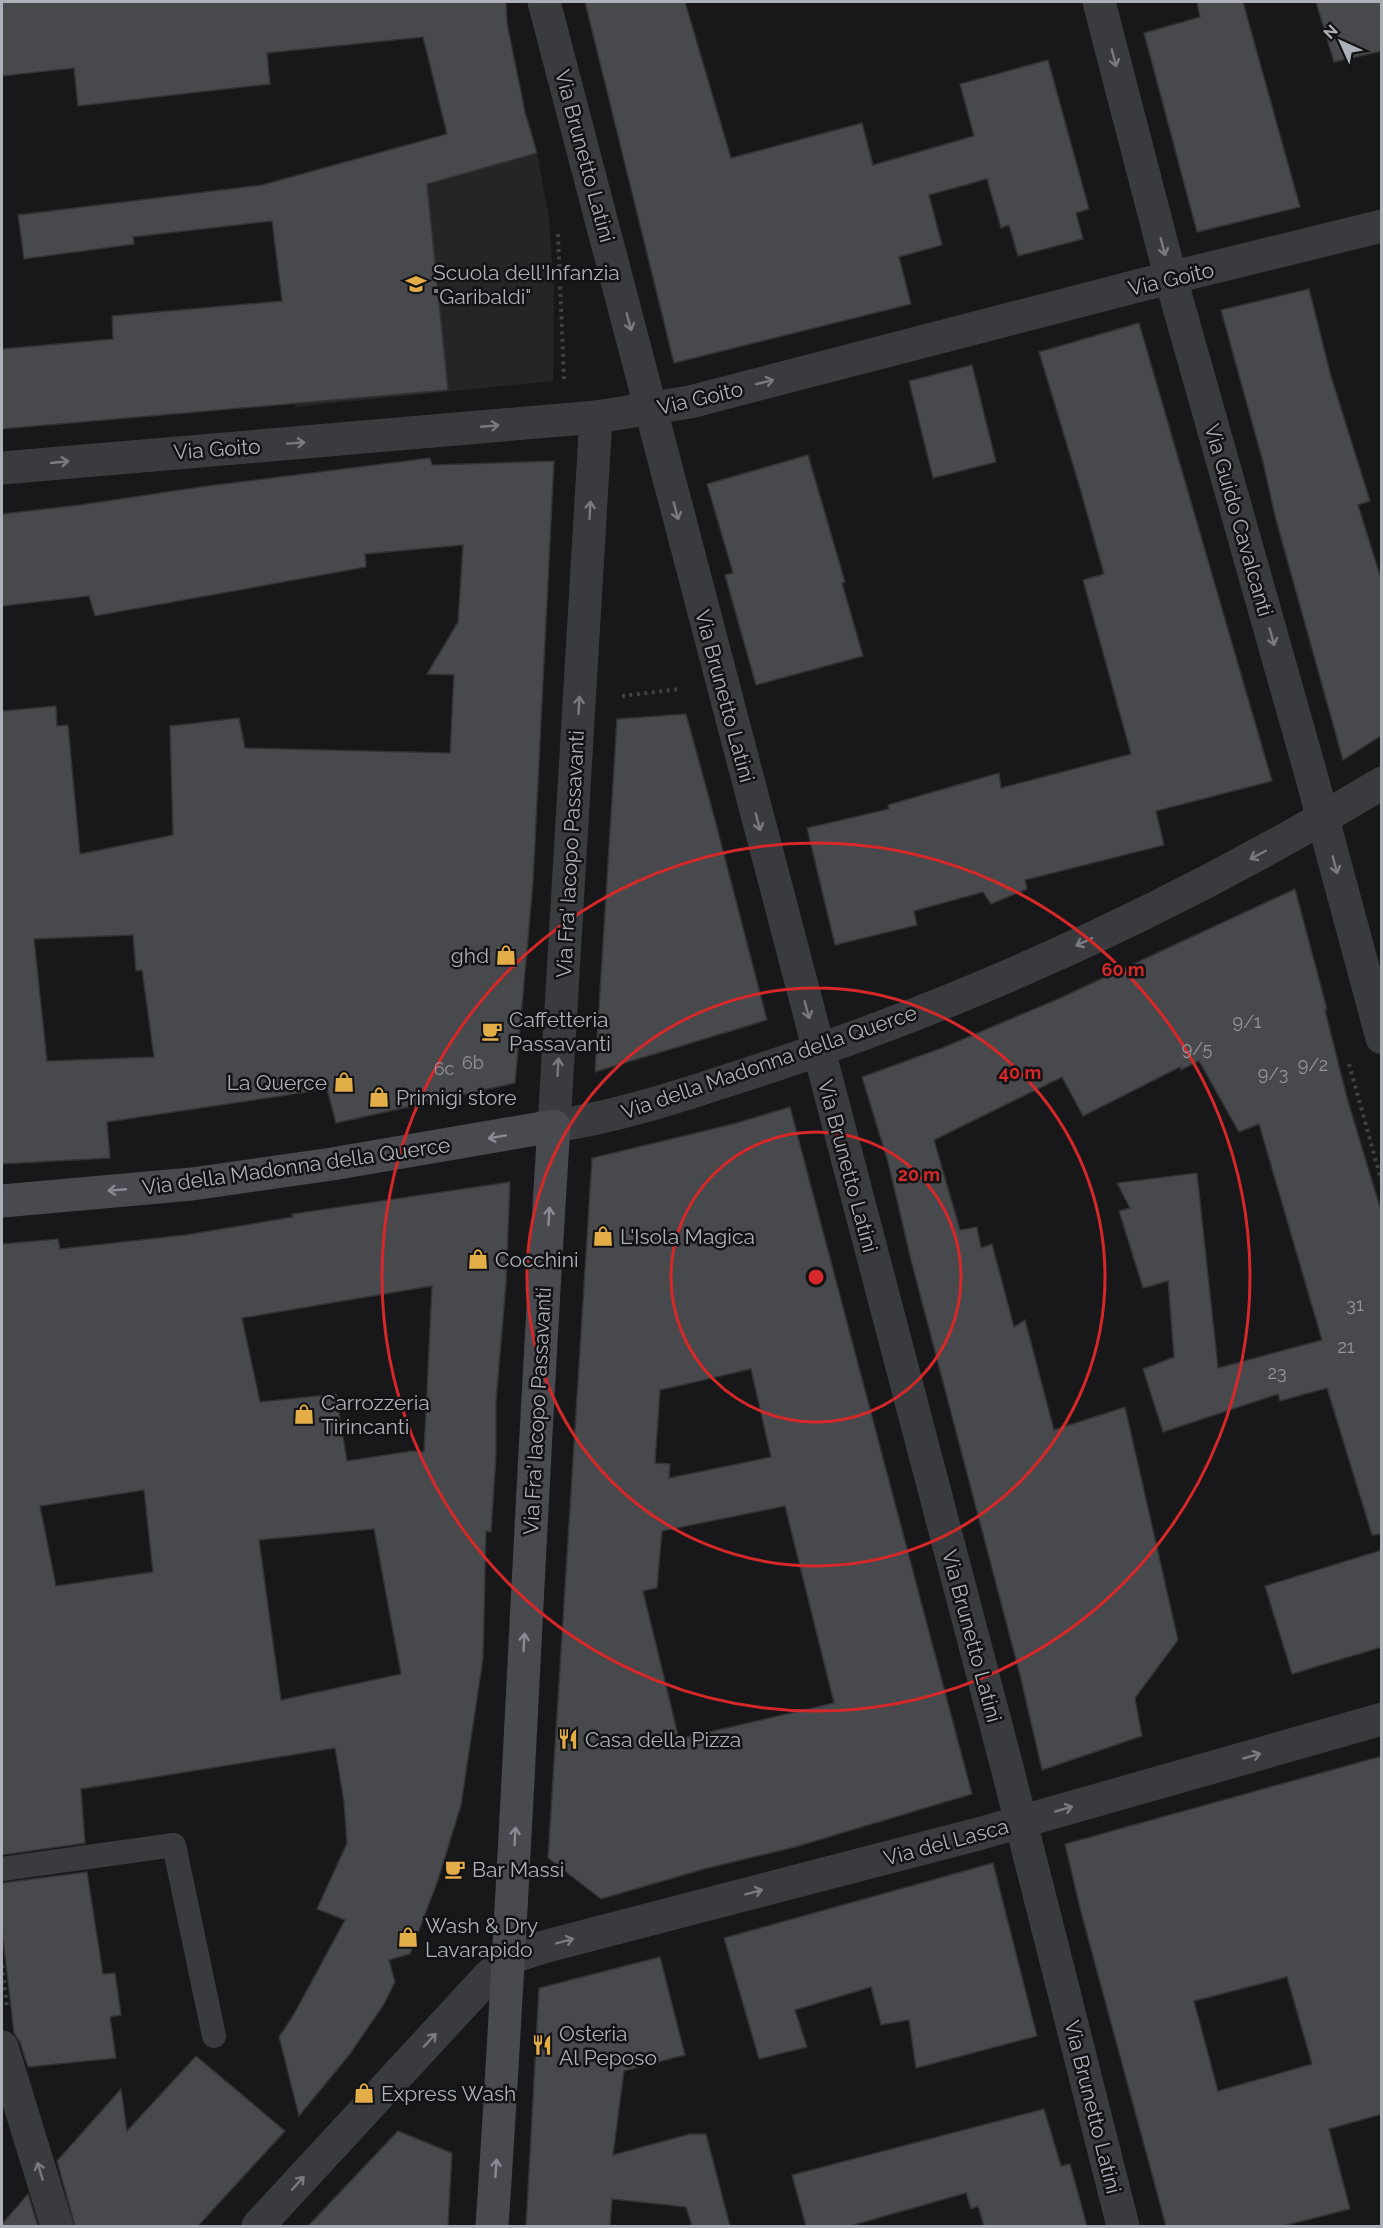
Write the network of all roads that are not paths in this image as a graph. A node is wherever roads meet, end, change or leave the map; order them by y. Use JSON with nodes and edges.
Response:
{"nodes":[{"id":1,"x":544,"y":2,"type":"edge"},
{"id":2,"x":1099,"y":2,"type":"edge"},
{"id":3,"x":1382,"y":226,"type":"edge"},
{"id":4,"x":1171,"y":279,"type":"junction"},
{"id":5,"x":649,"y":409,"type":"junction"},
{"id":6,"x":596,"y":417,"type":"junction"},
{"id":7,"x":2,"y":468,"type":"edge"},
{"id":8,"x":1382,"y":783,"type":"edge"},
{"id":9,"x":1323,"y":819,"type":"junction"},
{"id":10,"x":1382,"y":1038,"type":"edge"},
{"id":11,"x":818,"y":1051,"type":"junction"},
{"id":12,"x":554,"y":1126,"type":"junction"},
{"id":13,"x":2,"y":1201,"type":"edge"},
{"id":14,"x":1382,"y":1719,"type":"edge"},
{"id":15,"x":1021,"y":1822,"type":"junction"},
{"id":16,"x":2,"y":1869,"type":"edge"},
{"id":17,"x":509,"y":1958,"type":"junction"},
{"id":18,"x":214,"y":2037,"type":"dead end"},
{"id":19,"x":2,"y":2048,"type":"edge"},
{"id":20,"x":57,"y":2226,"type":"edge"},
{"id":21,"x":258,"y":2226,"type":"edge"},
{"id":22,"x":492,"y":2226,"type":"edge"},
{"id":23,"x":1123,"y":2226,"type":"edge"}],
"edges":[{"from":1,"to":5,"type":"street","name":"Via Brunetto Latini","one_way":true},
{"from":2,"to":4,"type":"street","name":"Via Guido Cavalcanti","one_way":true},
{"from":3,"to":4,"type":"street","name":"Via Goito"},
{"from":5,"to":4,"type":"street","name":"Via Goito","one_way":true},
{"from":4,"to":9,"type":"street","name":"Via Guido Cavalcanti","one_way":true},
{"from":5,"to":6,"type":"street","name":"Via Goito"},
{"from":5,"to":11,"type":"street","name":"Via Brunetto Latini","one_way":true},
{"from":7,"to":6,"type":"street","name":"Via Goito","one_way":true},
{"from":12,"to":6,"type":"street","name":"Via Fra' Iacopo Passavanti","one_way":true},
{"from":8,"to":9,"type":"street","name":"Via della Madonna della Querce"},
{"from":9,"to":10,"type":"street","name":"Via Guido Cavalcanti","one_way":true},
{"from":9,"to":11,"type":"street","name":"Via della Madonna della Querce","one_way":true},
{"from":11,"to":12,"type":"street","name":"Via della Madonna della Querce"},
{"from":11,"to":15,"type":"street","name":"Via Brunetto Latini"},
{"from":12,"to":13,"type":"street","name":"Via della Madonna della Querce","one_way":true},
{"from":17,"to":12,"type":"street","name":"Via Fra' Iacopo Passavanti","one_way":true},
{"from":15,"to":14,"type":"street","name":"Via del Lasca","one_way":true},
{"from":17,"to":15,"type":"street","name":"Via del Lasca","one_way":true},
{"from":15,"to":23,"type":"street","name":"Via Brunetto Latini"},
{"from":16,"to":18,"type":"lane"},
{"from":21,"to":17,"type":"street","one_way":true},
{"from":22,"to":17,"type":"street","name":"Via Fra' Iacopo Passavanti","one_way":true},
{"from":20,"to":19,"type":"street","one_way":true}]}
